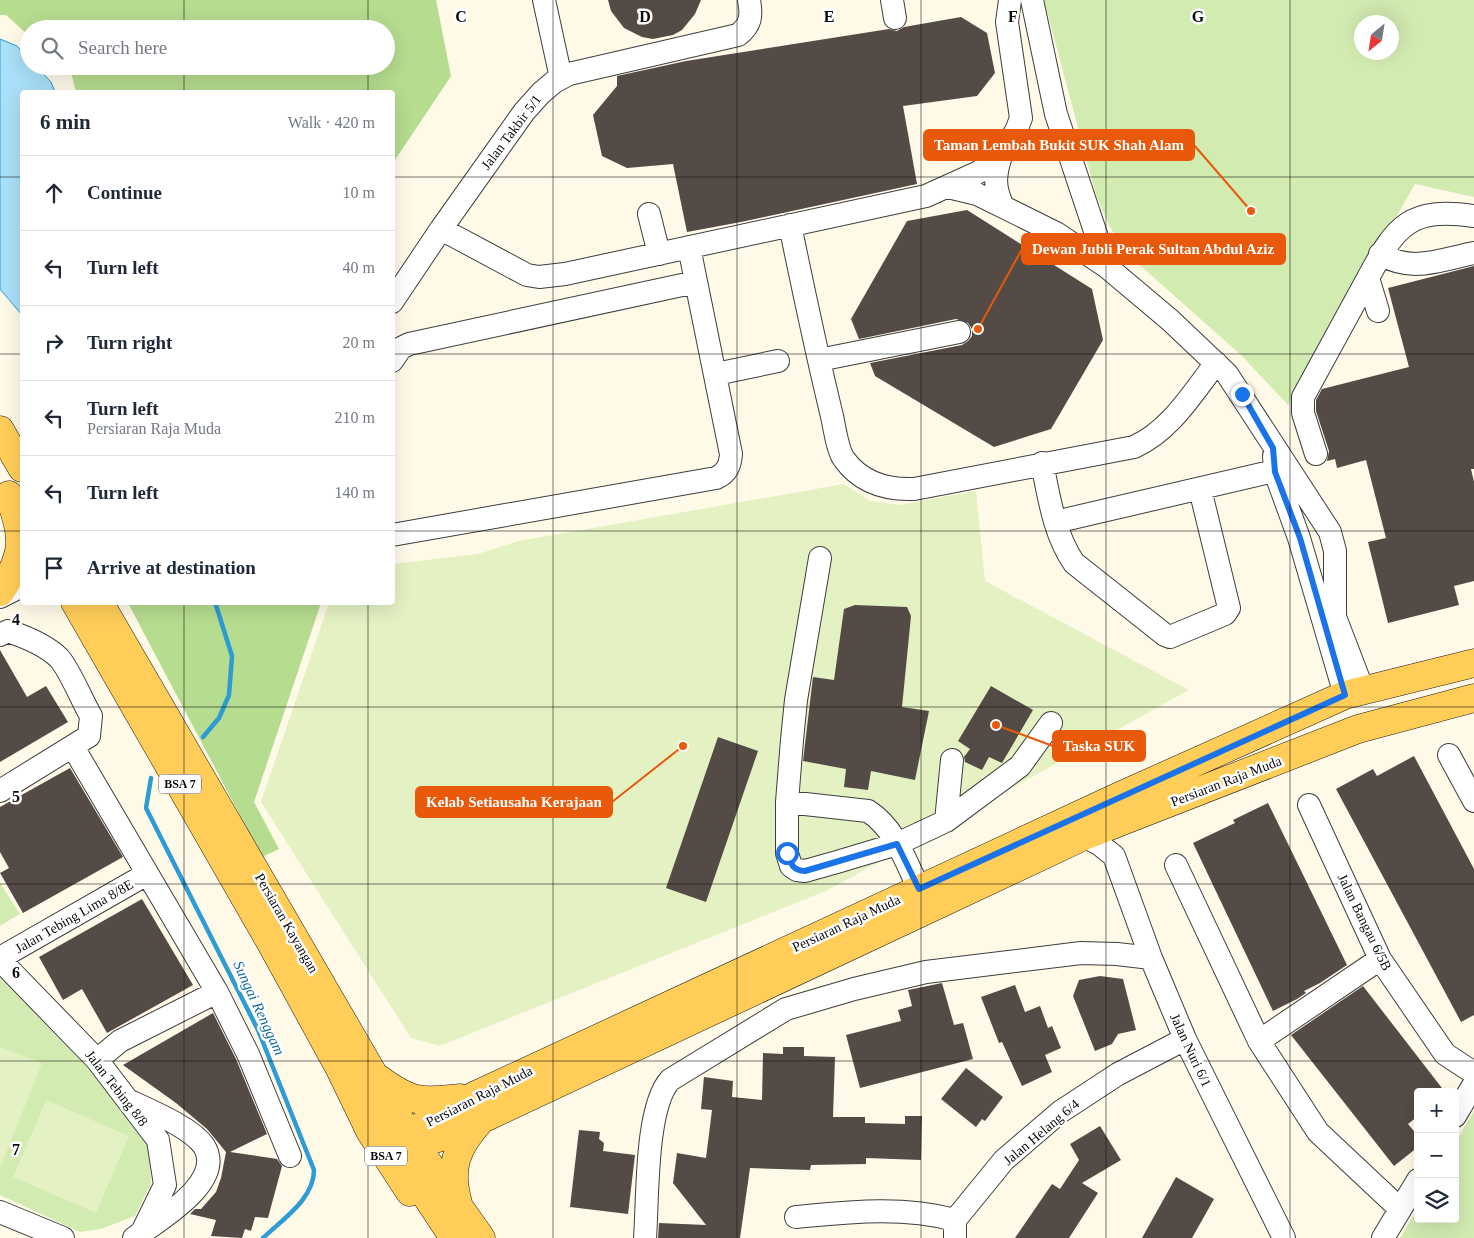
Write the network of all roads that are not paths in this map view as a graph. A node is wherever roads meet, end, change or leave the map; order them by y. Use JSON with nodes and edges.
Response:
{"nodes":[{"id":1,"x":544,"y":0,"type":"edge"},
{"id":2,"x":749,"y":0,"type":"edge"},
{"id":3,"x":1010,"y":0,"type":"edge"},
{"id":4,"x":1032,"y":0,"type":"edge"},
{"id":5,"x":561,"y":78,"type":"junction"},
{"id":6,"x":1056,"y":114,"type":"junction"},
{"id":7,"x":1021,"y":118,"type":"junction"},
{"id":8,"x":1002,"y":153,"type":"junction"},
{"id":9,"x":948,"y":187,"type":"junction"},
{"id":10,"x":1004,"y":206,"type":"junction"},
{"id":11,"x":649,"y":214,"type":"dead end"},
{"id":12,"x":1474,"y":216,"type":"edge"},
{"id":13,"x":790,"y":225,"type":"junction"},
{"id":14,"x":441,"y":229,"type":"junction"},
{"id":15,"x":689,"y":247,"type":"junction"},
{"id":16,"x":1474,"y":253,"type":"edge"},
{"id":17,"x":659,"y":254,"type":"junction"},
{"id":18,"x":1380,"y":254,"type":"junction"},
{"id":19,"x":1107,"y":266,"type":"junction"},
{"id":20,"x":1368,"y":278,"type":"junction"},
{"id":21,"x":696,"y":282,"type":"junction"},
{"id":22,"x":395,"y":298,"type":"edge"},
{"id":23,"x":1378,"y":311,"type":"dead end"},
{"id":24,"x":959,"y":332,"type":"dead end"},
{"id":25,"x":395,"y":357,"type":"edge"},
{"id":26,"x":819,"y":360,"type":"junction"},
{"id":27,"x":778,"y":361,"type":"dead end"},
{"id":28,"x":1216,"y":363,"type":"junction"},
{"id":29,"x":716,"y":374,"type":"junction"},
{"id":30,"x":0,"y":430,"type":"edge"},
{"id":31,"x":1316,"y":454,"type":"dead end"},
{"id":32,"x":1042,"y":463,"type":"junction"},
{"id":33,"x":20,"y":465,"type":"edge"},
{"id":34,"x":1281,"y":470,"type":"junction"},
{"id":35,"x":1200,"y":489,"type":"junction"},
{"id":36,"x":10,"y":497,"type":"edge"},
{"id":37,"x":1055,"y":522,"type":"junction"},
{"id":38,"x":395,"y":534,"type":"edge"},
{"id":39,"x":820,"y":558,"type":"dead end"},
{"id":40,"x":20,"y":587,"type":"edge"},
{"id":41,"x":0,"y":592,"type":"edge"},
{"id":42,"x":20,"y":592,"type":"edge"},
{"id":43,"x":0,"y":597,"type":"edge"},
{"id":44,"x":71,"y":605,"type":"edge"},
{"id":45,"x":114,"y":605,"type":"edge"},
{"id":46,"x":87,"y":610,"type":"edge"},
{"id":47,"x":4,"y":633,"type":"edge"},
{"id":48,"x":132,"y":659,"type":"junction"},
{"id":49,"x":1474,"y":662,"type":"edge"},
{"id":50,"x":1354,"y":693,"type":"junction"},
{"id":51,"x":1474,"y":698,"type":"edge"},
{"id":52,"x":1051,"y":723,"type":"dead end"},
{"id":53,"x":1367,"y":727,"type":"junction"},
{"id":54,"x":81,"y":742,"type":"junction"},
{"id":55,"x":1449,"y":755,"type":"dead end"},
{"id":56,"x":952,"y":760,"type":"dead end"},
{"id":57,"x":0,"y":791,"type":"edge"},
{"id":58,"x":1474,"y":801,"type":"edge"},
{"id":59,"x":787,"y":802,"type":"junction"},
{"id":60,"x":1309,"y":805,"type":"dead end"},
{"id":61,"x":1126,"y":820,"type":"junction"},
{"id":62,"x":946,"y":821,"type":"junction"},
{"id":63,"x":1084,"y":836,"type":"junction"},
{"id":64,"x":897,"y":844,"type":"junction"},
{"id":65,"x":1114,"y":856,"type":"junction"},
{"id":66,"x":1176,"y":865,"type":"dead end"},
{"id":67,"x":147,"y":874,"type":"junction"},
{"id":68,"x":919,"y":889,"type":"junction"},
{"id":69,"x":1151,"y":958,"type":"junction"},
{"id":70,"x":0,"y":959,"type":"edge"},
{"id":71,"x":1380,"y":959,"type":"junction"},
{"id":72,"x":217,"y":992,"type":"junction"},
{"id":73,"x":1185,"y":1039,"type":"junction"},
{"id":74,"x":1259,"y":1040,"type":"junction"},
{"id":75,"x":97,"y":1060,"type":"junction"},
{"id":76,"x":340,"y":1067,"type":"junction"},
{"id":77,"x":1474,"y":1073,"type":"edge"},
{"id":78,"x":378,"y":1078,"type":"junction"},
{"id":79,"x":1474,"y":1084,"type":"edge"},
{"id":80,"x":124,"y":1098,"type":"junction"},
{"id":81,"x":478,"y":1108,"type":"junction"},
{"id":82,"x":1459,"y":1109,"type":"edge"},
{"id":83,"x":411,"y":1139,"type":"junction"},
{"id":84,"x":290,"y":1156,"type":"dead end"},
{"id":85,"x":1414,"y":1186,"type":"edge"},
{"id":86,"x":458,"y":1206,"type":"junction"},
{"id":87,"x":1400,"y":1209,"type":"junction"},
{"id":88,"x":0,"y":1212,"type":"edge"},
{"id":89,"x":796,"y":1216,"type":"dead end"},
{"id":90,"x":955,"y":1229,"type":"edge"},
{"id":91,"x":138,"y":1235,"type":"edge"},
{"id":92,"x":62,"y":1238,"type":"edge"},
{"id":93,"x":443,"y":1238,"type":"edge"},
{"id":94,"x":454,"y":1238,"type":"edge"},
{"id":95,"x":481,"y":1238,"type":"edge"},
{"id":96,"x":645,"y":1238,"type":"edge"},
{"id":97,"x":1284,"y":1238,"type":"edge"},
{"id":98,"x":1383,"y":1238,"type":"edge"}],
"edges":[{"from":1,"to":5,"type":"street"},
{"from":2,"to":5,"type":"street","name":"Jalan Takbir 5/1"},
{"from":3,"to":7,"type":"street"},
{"from":4,"to":6,"type":"street"},
{"from":5,"to":14,"type":"street","name":"Jalan Takbir 5/1"},
{"from":6,"to":7,"type":"street"},
{"from":6,"to":19,"type":"street"},
{"from":7,"to":8,"type":"street"},
{"from":8,"to":9,"type":"street"},
{"from":8,"to":10,"type":"street"},
{"from":9,"to":10,"type":"street"},
{"from":9,"to":13,"type":"street"},
{"from":10,"to":19,"type":"street"},
{"from":11,"to":17,"type":"street"},
{"from":12,"to":18,"type":"street"},
{"from":13,"to":15,"type":"street"},
{"from":13,"to":26,"type":"street"},
{"from":14,"to":17,"type":"street"},
{"from":14,"to":22,"type":"street","name":"Jalan Takbir 5/1"},
{"from":15,"to":17,"type":"street"},
{"from":15,"to":21,"type":"street"},
{"from":16,"to":18,"type":"street"},
{"from":18,"to":20,"type":"street"},
{"from":19,"to":28,"type":"street"},
{"from":20,"to":23,"type":"street"},
{"from":20,"to":31,"type":"street"},
{"from":21,"to":25,"type":"street"},
{"from":21,"to":29,"type":"street"},
{"from":24,"to":26,"type":"street"},
{"from":26,"to":32,"type":"street"},
{"from":27,"to":29,"type":"street"},
{"from":28,"to":32,"type":"street"},
{"from":28,"to":34,"type":"street"},
{"from":29,"to":38,"type":"street"},
{"from":30,"to":33,"type":"main road"},
{"from":32,"to":37,"type":"street"},
{"from":34,"to":35,"type":"street"},
{"from":34,"to":50,"type":"street"},
{"from":34,"to":50,"type":"street"},
{"from":35,"to":37,"type":"street"},
{"from":35,"to":37,"type":"street"},
{"from":36,"to":41,"type":"main road"},
{"from":39,"to":59,"type":"street"},
{"from":40,"to":43,"type":"street"},
{"from":42,"to":43,"type":"main road"},
{"from":44,"to":46,"type":"main road"},
{"from":45,"to":48,"type":"main road"},
{"from":46,"to":48,"type":"main road","name":"Persiaran Kayangan","number":"BSA 7"},
{"from":46,"to":76,"type":"main road","name":"Persiaran Kayangan","number":"BSA 7"},
{"from":47,"to":54,"type":"street"},
{"from":48,"to":78,"type":"main road","name":"Persiaran Kayangan","number":"BSA 7"},
{"from":49,"to":50,"type":"main road","name":"Persiaran Raja Muda"},
{"from":50,"to":53,"type":"main road"},
{"from":50,"to":68,"type":"main road","name":"Persiaran Raja Muda"},
{"from":51,"to":53,"type":"main road","name":"Persiaran Raja Muda"},
{"from":52,"to":62,"type":"street"},
{"from":53,"to":61,"type":"main road","name":"Persiaran Raja Muda"},
{"from":54,"to":57,"type":"street"},
{"from":54,"to":67,"type":"street"},
{"from":55,"to":58,"type":"street"},
{"from":56,"to":62,"type":"street"},
{"from":59,"to":64,"type":"street"},
{"from":59,"to":64,"type":"street"},
{"from":60,"to":71,"type":"street","name":"Jalan Bangau 6/5B"},
{"from":61,"to":63,"type":"main road","name":"Persiaran Raja Muda"},
{"from":61,"to":65,"type":"street"},
{"from":62,"to":64,"type":"street"},
{"from":63,"to":65,"type":"street"},
{"from":63,"to":81,"type":"main road","name":"Persiaran Raja Muda"},
{"from":64,"to":68,"type":"street"},
{"from":65,"to":69,"type":"street","name":"Jalan Nuri 6/1"},
{"from":66,"to":74,"type":"street"},
{"from":67,"to":70,"type":"street","name":"Jalan Tebing Lima 8/8E"},
{"from":67,"to":72,"type":"street"},
{"from":68,"to":81,"type":"main road","name":"Persiaran Raja Muda"},
{"from":69,"to":73,"type":"street","name":"Jalan Nuri 6/1"},
{"from":69,"to":96,"type":"street"},
{"from":70,"to":75,"type":"street","name":"Jalan Tebing 8/8"},
{"from":71,"to":74,"type":"street"},
{"from":71,"to":77,"type":"street","name":"Jalan Bangau 6/5B"},
{"from":72,"to":75,"type":"street"},
{"from":72,"to":84,"type":"street"},
{"from":73,"to":90,"type":"street","name":"Jalan Helang 6/4"},
{"from":73,"to":97,"type":"street","name":"Jalan Nuri 6/1"},
{"from":74,"to":87,"type":"street"},
{"from":75,"to":80,"type":"street","name":"Jalan Tebing 8/8"},
{"from":76,"to":83,"type":"main road","number":"BSA 7"},
{"from":76,"to":93,"type":"main road","name":"Persiaran Kayangan","number":"BSA 7"},
{"from":78,"to":81,"type":"main road"},
{"from":78,"to":83,"type":"main road","name":"Persiaran Kayangan","number":"BSA 7"},
{"from":79,"to":82,"type":"street"},
{"from":80,"to":91,"type":"street","name":"Jalan Tebing 8/8"},
{"from":80,"to":91,"type":"street"},
{"from":81,"to":83,"type":"main road","name":"Persiaran Raja Muda"},
{"from":81,"to":86,"type":"main road"},
{"from":83,"to":86,"type":"main road","name":"Persiaran Kayangan","number":"BSA 7"},
{"from":83,"to":94,"type":"main road","number":"BSA 7"},
{"from":85,"to":87,"type":"street"},
{"from":86,"to":95,"type":"main road","name":"Persiaran Kayangan","number":"BSA 7"},
{"from":87,"to":98,"type":"street"},
{"from":88,"to":92,"type":"street"},
{"from":89,"to":90,"type":"street"}]}
